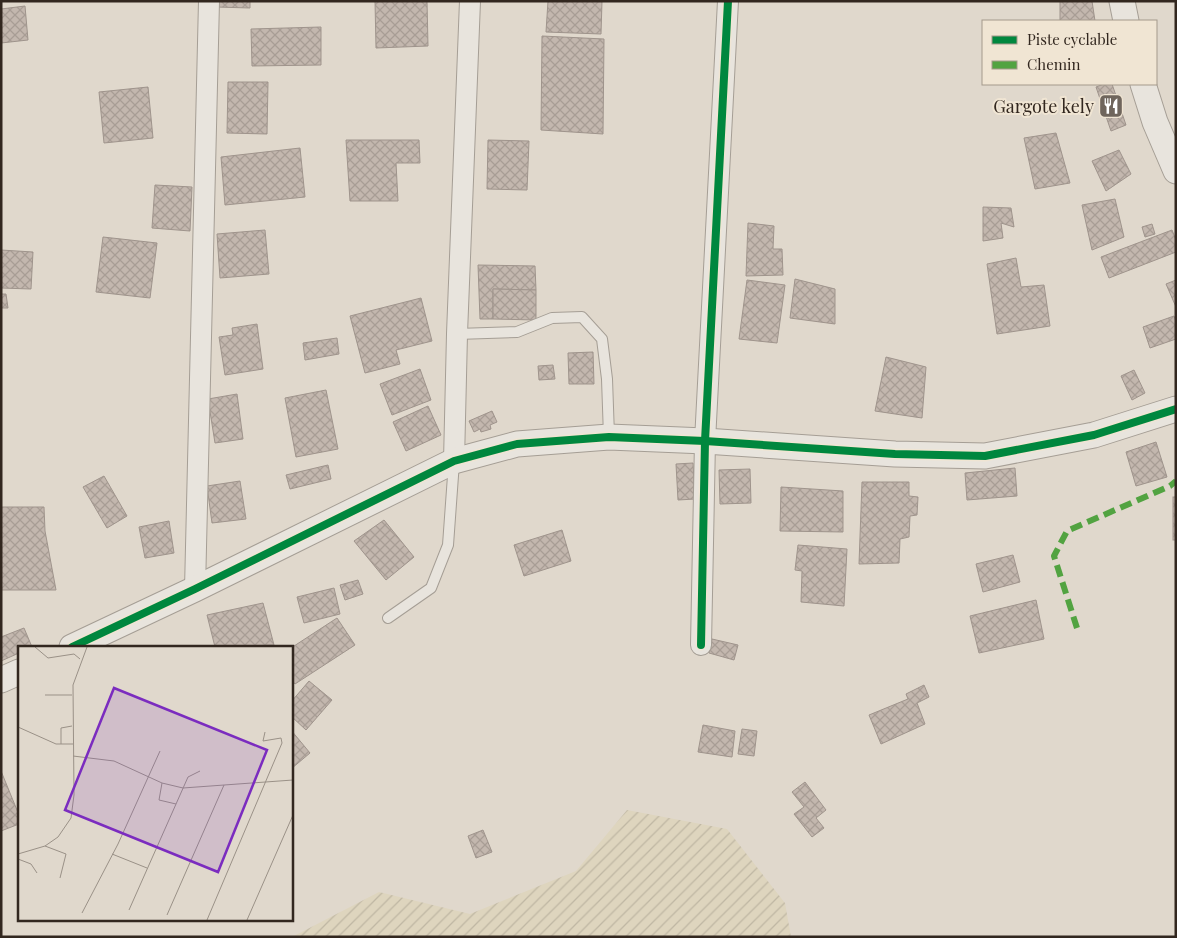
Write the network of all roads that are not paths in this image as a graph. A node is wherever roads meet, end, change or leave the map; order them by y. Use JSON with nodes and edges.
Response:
{"nodes":[{"id":1,"x":209,"y":1,"type":"edge"},
{"id":2,"x":470,"y":1,"type":"edge"},
{"id":3,"x":728,"y":1,"type":"edge"},
{"id":4,"x":1122,"y":1,"type":"edge"},
{"id":5,"x":1126,"y":20,"type":"edge"},
{"id":6,"x":1143,"y":85,"type":"edge"},
{"id":7,"x":1176,"y":171,"type":"edge"},
{"id":8,"x":457,"y":334,"type":"junction"},
{"id":9,"x":1176,"y":409,"type":"edge"},
{"id":10,"x":609,"y":437,"type":"junction"},
{"id":11,"x":705,"y":441,"type":"junction"},
{"id":12,"x":454,"y":461,"type":"junction"},
{"id":13,"x":195,"y":589,"type":"junction"},
{"id":14,"x":388,"y":618,"type":"dead end"},
{"id":15,"x":701,"y":645,"type":"dead end"},
{"id":16,"x":74,"y":646,"type":"edge"},
{"id":17,"x":18,"y":672,"type":"edge"},
{"id":18,"x":1,"y":680,"type":"edge"}],
"edges":[{"from":1,"to":13,"type":"street"},
{"from":2,"to":8,"type":"street"},
{"from":3,"to":11,"type":"street"},
{"from":4,"to":5,"type":"street"},
{"from":6,"to":7,"type":"street"},
{"from":8,"to":10,"type":"lane"},
{"from":8,"to":12,"type":"street"},
{"from":9,"to":11,"type":"street"},
{"from":10,"to":11,"type":"street"},
{"from":10,"to":12,"type":"street"},
{"from":11,"to":15,"type":"street"},
{"from":12,"to":13,"type":"street"},
{"from":12,"to":14,"type":"lane"},
{"from":13,"to":16,"type":"street"},
{"from":17,"to":18,"type":"street"}]}
